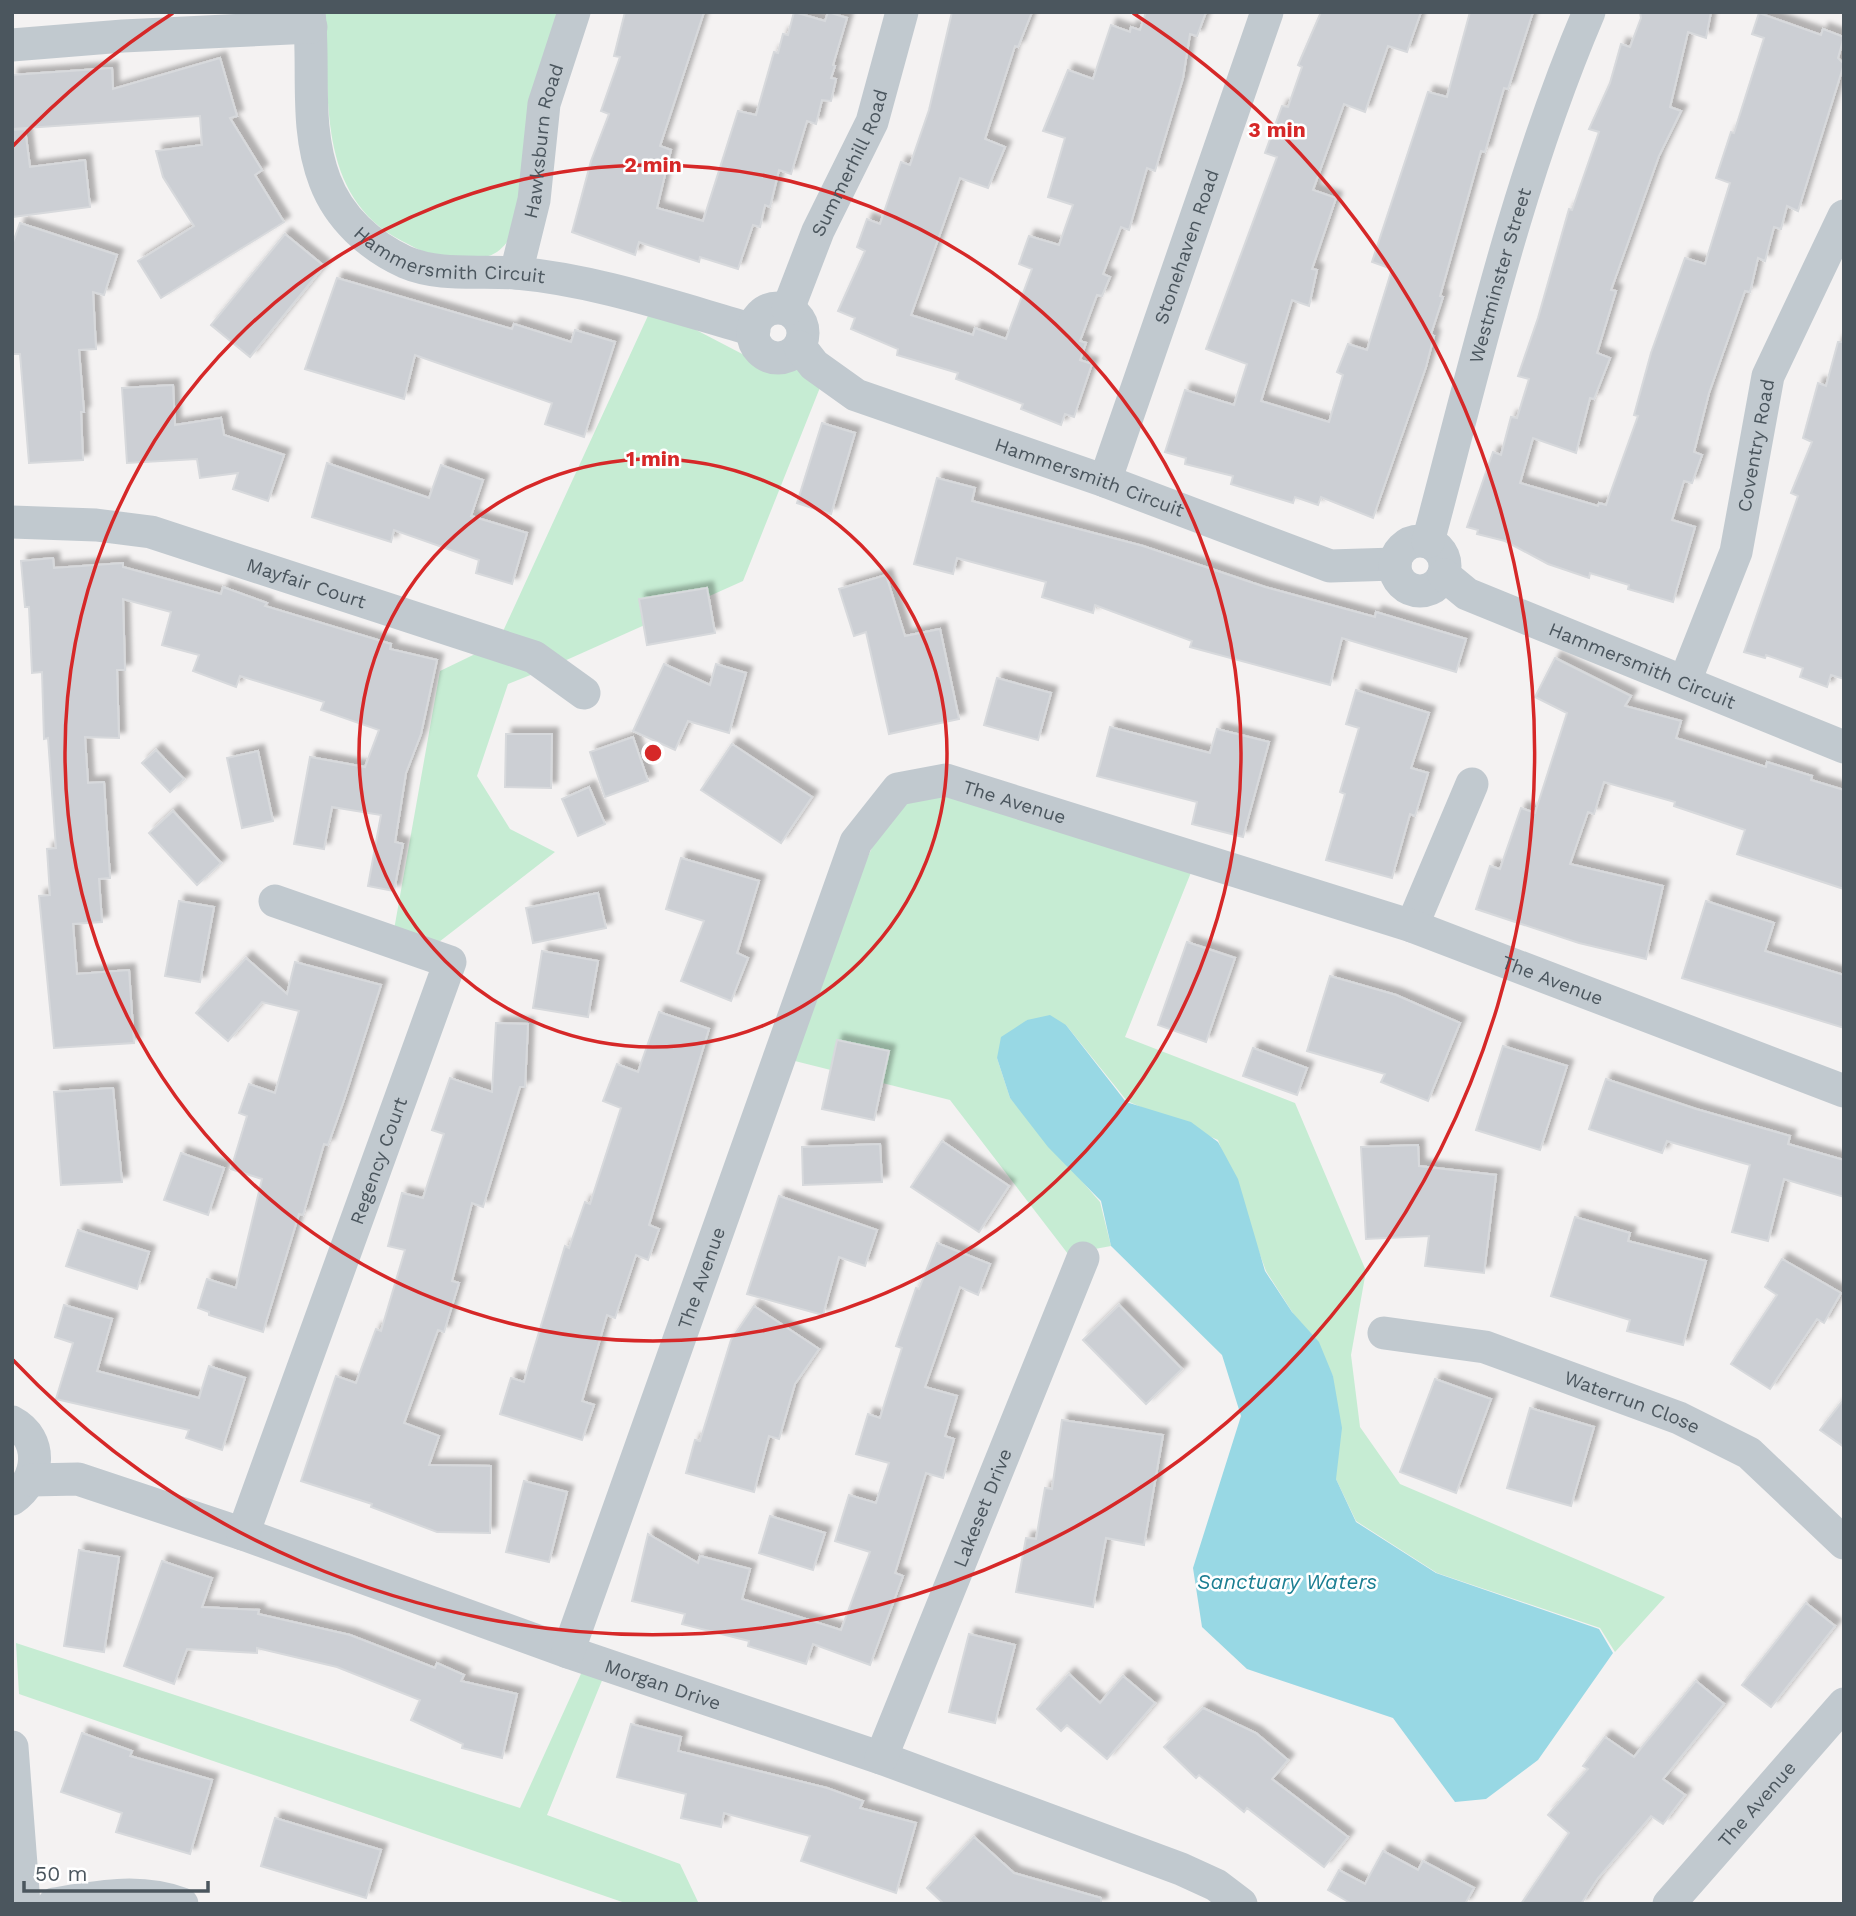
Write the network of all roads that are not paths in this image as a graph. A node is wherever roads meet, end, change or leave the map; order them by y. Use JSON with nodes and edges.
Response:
{"nodes":[{"id":1,"x":574,"y":12,"type":"edge"},
{"id":2,"x":902,"y":12,"type":"edge"},
{"id":3,"x":1267,"y":12,"type":"edge"},
{"id":4,"x":1589,"y":12,"type":"edge"},
{"id":5,"x":310,"y":20,"type":"edge"},
{"id":6,"x":123,"y":24,"type":"edge"},
{"id":7,"x":12,"y":45,"type":"edge"},
{"id":8,"x":1844,"y":216,"type":"edge"},
{"id":9,"x":516,"y":273,"type":"junction"},
{"id":10,"x":788,"y":309,"type":"junction"},
{"id":11,"x":754,"y":330,"type":"junction"},
{"id":12,"x":800,"y":347,"type":"junction"},
{"id":13,"x":1105,"y":481,"type":"junction"},
{"id":14,"x":12,"y":522,"type":"edge"},
{"id":15,"x":1428,"y":542,"type":"junction"},
{"id":16,"x":1395,"y":564,"type":"junction"},
{"id":17,"x":1444,"y":575,"type":"junction"},
{"id":18,"x":1685,"y":681,"type":"junction"},
{"id":19,"x":584,"y":693,"type":"dead end"},
{"id":20,"x":1844,"y":747,"type":"edge"},
{"id":21,"x":1472,"y":784,"type":"dead end"},
{"id":22,"x":275,"y":901,"type":"dead end"},
{"id":23,"x":1412,"y":926,"type":"junction"},
{"id":24,"x":1844,"y":1091,"type":"edge"},
{"id":25,"x":1083,"y":1258,"type":"dead end"},
{"id":26,"x":1384,"y":1333,"type":"dead end"},
{"id":27,"x":20,"y":1429,"type":"edge"},
{"id":28,"x":78,"y":1479,"type":"junction"},
{"id":29,"x":22,"y":1489,"type":"edge"},
{"id":30,"x":243,"y":1534,"type":"junction"},
{"id":31,"x":1844,"y":1543,"type":"edge"},
{"id":32,"x":568,"y":1652,"type":"junction"},
{"id":33,"x":1844,"y":1703,"type":"edge"},
{"id":34,"x":12,"y":1747,"type":"edge"},
{"id":35,"x":881,"y":1758,"type":"junction"},
{"id":36,"x":24,"y":1904,"type":"edge"},
{"id":37,"x":54,"y":1904,"type":"edge"},
{"id":38,"x":182,"y":1904,"type":"edge"},
{"id":39,"x":1241,"y":1904,"type":"edge"},
{"id":40,"x":1669,"y":1904,"type":"edge"}],
"edges":[{"from":1,"to":9,"type":"street","name":"Hawksburn Road"},
{"from":2,"to":10,"type":"street","name":"Summerhill Road"},
{"from":3,"to":13,"type":"street","name":"Stonehaven Road"},
{"from":4,"to":15,"type":"street","name":"Westminster Street"},
{"from":5,"to":6,"type":"street","name":"Hammersmith Circuit"},
{"from":5,"to":9,"type":"street","name":"Hammersmith Circuit"},
{"from":6,"to":7,"type":"street","name":"Hammersmith Circuit"},
{"from":8,"to":18,"type":"street","name":"Coventry Road"},
{"from":9,"to":11,"type":"street","name":"Hammersmith Circuit"},
{"from":10,"to":11,"type":"street"},
{"from":10,"to":12,"type":"street"},
{"from":11,"to":12,"type":"street"},
{"from":12,"to":13,"type":"street","name":"Hammersmith Circuit"},
{"from":13,"to":16,"type":"street","name":"Hammersmith Circuit"},
{"from":14,"to":19,"type":"street","name":"Mayfair Court"},
{"from":15,"to":16,"type":"street"},
{"from":15,"to":17,"type":"street"},
{"from":16,"to":17,"type":"street"},
{"from":17,"to":18,"type":"street","name":"Hammersmith Circuit"},
{"from":18,"to":20,"type":"street","name":"Hammersmith Circuit"},
{"from":21,"to":23,"type":"street"},
{"from":22,"to":30,"type":"street","name":"Regency Court"},
{"from":23,"to":24,"type":"street","name":"The Avenue"},
{"from":23,"to":32,"type":"street","name":"The Avenue"},
{"from":25,"to":35,"type":"street","name":"Lakeset Drive"},
{"from":26,"to":31,"type":"street","name":"Waterrun Close"},
{"from":27,"to":28,"type":"street","name":"Morgan Drive"},
{"from":27,"to":29,"type":"street"},
{"from":28,"to":29,"type":"street","name":"Morgan Drive"},
{"from":28,"to":30,"type":"street","name":"Morgan Drive"},
{"from":30,"to":32,"type":"street","name":"Morgan Drive"},
{"from":32,"to":35,"type":"street","name":"Morgan Drive"},
{"from":33,"to":40,"type":"street","name":"The Avenue"},
{"from":34,"to":36,"type":"street"},
{"from":35,"to":39,"type":"street","name":"Morgan Drive"},
{"from":37,"to":38,"type":"street"}]}
